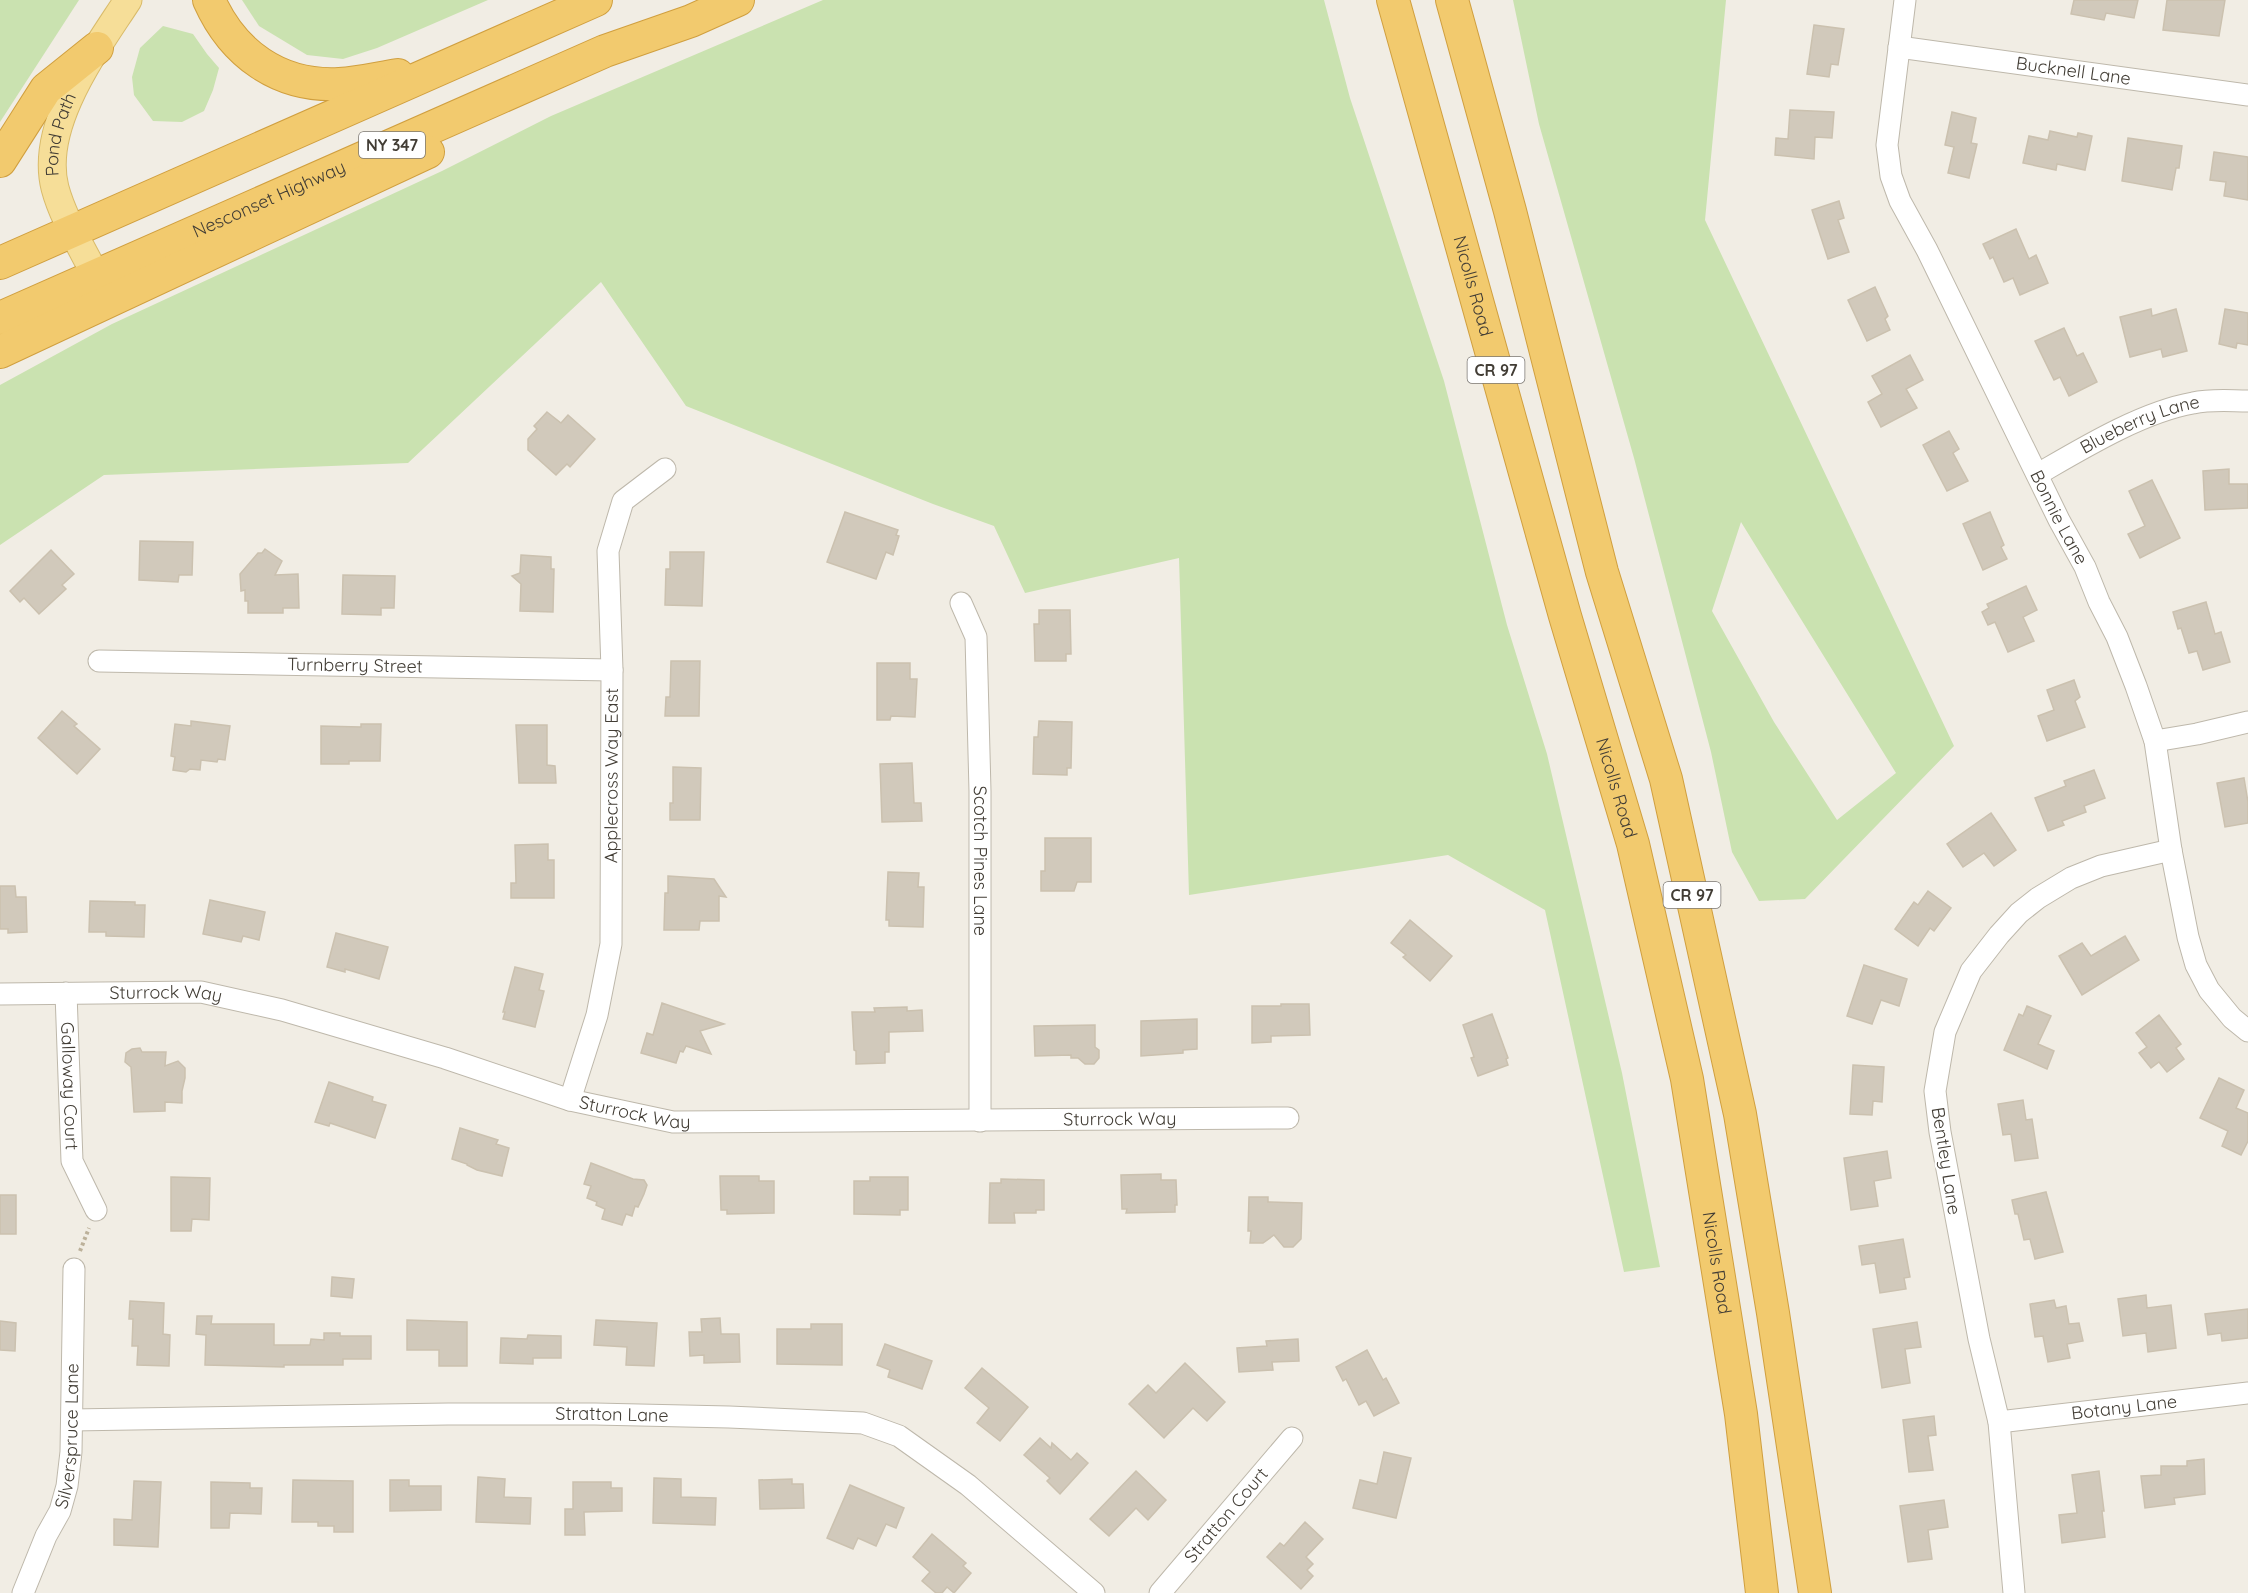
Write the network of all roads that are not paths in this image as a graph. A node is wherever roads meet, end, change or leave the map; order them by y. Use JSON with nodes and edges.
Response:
{"nodes":[{"id":1,"x":128,"y":0,"type":"edge"},
{"id":2,"x":209,"y":0,"type":"edge"},
{"id":3,"x":596,"y":0,"type":"edge"},
{"id":4,"x":738,"y":0,"type":"edge"},
{"id":5,"x":1393,"y":0,"type":"edge"},
{"id":6,"x":1452,"y":0,"type":"edge"},
{"id":7,"x":1905,"y":0,"type":"edge"},
{"id":8,"x":691,"y":21,"type":"junction"},
{"id":9,"x":1899,"y":47,"type":"junction"},
{"id":10,"x":97,"y":48,"type":"junction"},
{"id":11,"x":444,"y":68,"type":"junction"},
{"id":12,"x":2248,"y":95,"type":"edge"},
{"id":13,"x":0,"y":161,"type":"edge"},
{"id":14,"x":73,"y":229,"type":"junction"},
{"id":15,"x":0,"y":263,"type":"edge"},
{"id":16,"x":96,"y":276,"type":"junction"},
{"id":17,"x":0,"y":318,"type":"edge"},
{"id":18,"x":0,"y":352,"type":"edge"},
{"id":19,"x":2248,"y":401,"type":"edge"},
{"id":20,"x":664,"y":469,"type":"dead end"},
{"id":21,"x":2038,"y":474,"type":"junction"},
{"id":22,"x":961,"y":603,"type":"dead end"},
{"id":23,"x":99,"y":661,"type":"dead end"},
{"id":24,"x":612,"y":670,"type":"junction"},
{"id":25,"x":2248,"y":722,"type":"edge"},
{"id":26,"x":2154,"y":741,"type":"junction"},
{"id":27,"x":2171,"y":850,"type":"junction"},
{"id":28,"x":66,"y":993,"type":"junction"},
{"id":29,"x":0,"y":994,"type":"edge"},
{"id":30,"x":2248,"y":1031,"type":"edge"},
{"id":31,"x":570,"y":1100,"type":"junction"},
{"id":32,"x":1288,"y":1118,"type":"dead end"},
{"id":33,"x":980,"y":1121,"type":"junction"},
{"id":34,"x":96,"y":1210,"type":"road end"},
{"id":35,"x":74,"y":1269,"type":"road end"},
{"id":36,"x":2248,"y":1393,"type":"edge"},
{"id":37,"x":72,"y":1420,"type":"junction"},
{"id":38,"x":2000,"y":1422,"type":"junction"},
{"id":39,"x":1292,"y":1438,"type":"dead end"},
{"id":40,"x":23,"y":1593,"type":"edge"},
{"id":41,"x":1094,"y":1593,"type":"edge"},
{"id":42,"x":1160,"y":1593,"type":"edge"},
{"id":43,"x":1762,"y":1593,"type":"edge"},
{"id":44,"x":1815,"y":1593,"type":"edge"},
{"id":45,"x":2014,"y":1593,"type":"edge"}],
"edges":[{"from":1,"to":10,"type":"main road","name":"Pond Path"},
{"from":2,"to":11,"type":"highway"},
{"from":3,"to":11,"type":"highway","number":"NY 347"},
{"from":4,"to":8,"type":"highway","name":"Nesconset Highway","number":"NY 347"},
{"from":5,"to":43,"type":"highway","name":"Nicolls Road","number":"CR 97"},
{"from":6,"to":44,"type":"highway","number":"CR 97"},
{"from":7,"to":9,"type":"street","name":"Bonnie Lane"},
{"from":8,"to":16,"type":"highway","name":"Nesconset Highway","number":"NY 347"},
{"from":8,"to":18,"type":"highway"},
{"from":9,"to":12,"type":"street","name":"Bucknell Lane"},
{"from":9,"to":21,"type":"street","name":"Bonnie Lane"},
{"from":10,"to":13,"type":"highway"},
{"from":10,"to":14,"type":"main road","name":"Pond Path"},
{"from":11,"to":14,"type":"highway","number":"NY 347"},
{"from":14,"to":15,"type":"highway","number":"NY 347"},
{"from":14,"to":16,"type":"main road","name":"Pond Path"},
{"from":16,"to":17,"type":"highway","name":"Nesconset Highway","number":"NY 347"},
{"from":19,"to":21,"type":"street","name":"Blueberry Lane"},
{"from":20,"to":24,"type":"street","name":"Applecross Way East"},
{"from":21,"to":26,"type":"street","name":"Bonnie Lane"},
{"from":22,"to":33,"type":"street","name":"Scotch Pines Lane"},
{"from":23,"to":24,"type":"street","name":"Turnberry Street"},
{"from":24,"to":31,"type":"street","name":"Applecross Way East"},
{"from":25,"to":26,"type":"street"},
{"from":26,"to":27,"type":"street","name":"Bonnie Lane"},
{"from":27,"to":30,"type":"street","name":"Bonnie Lane"},
{"from":27,"to":38,"type":"street","name":"Bentley Lane"},
{"from":28,"to":29,"type":"street","name":"Sturrock Way"},
{"from":28,"to":31,"type":"street","name":"Sturrock Way"},
{"from":28,"to":34,"type":"street","name":"Galloway Court"},
{"from":31,"to":33,"type":"street","name":"Sturrock Way"},
{"from":32,"to":33,"type":"street","name":"Sturrock Way"},
{"from":35,"to":37,"type":"street","name":"Silverspruce Lane"},
{"from":36,"to":38,"type":"street","name":"Botany Lane"},
{"from":37,"to":40,"type":"street","name":"Silverspruce Lane"},
{"from":37,"to":41,"type":"street","name":"Stratton Lane"},
{"from":38,"to":45,"type":"street","name":"Bentley Lane"},
{"from":39,"to":42,"type":"street","name":"Stratton Court"}]}
